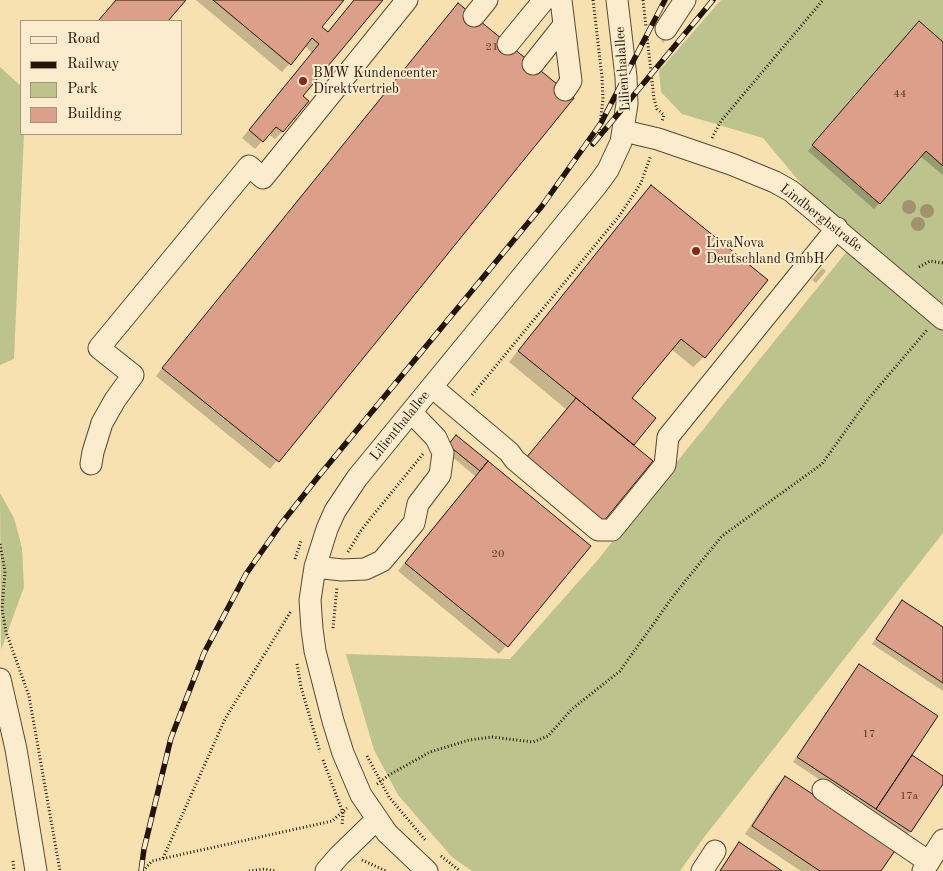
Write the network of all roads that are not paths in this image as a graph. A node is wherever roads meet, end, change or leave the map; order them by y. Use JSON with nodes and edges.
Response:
{"nodes":[{"id":1,"x":407,"y":0,"type":"edge"},
{"id":2,"x":544,"y":0,"type":"edge"},
{"id":3,"x":561,"y":0,"type":"edge"},
{"id":4,"x":618,"y":0,"type":"edge"},
{"id":5,"x":685,"y":0,"type":"edge"},
{"id":6,"x":564,"y":25,"type":"junction"},
{"id":7,"x":666,"y":29,"type":"dead end"},
{"id":8,"x":508,"y":44,"type":"dead end"},
{"id":9,"x":533,"y":64,"type":"dead end"},
{"id":10,"x":565,"y":90,"type":"dead end"},
{"id":11,"x":624,"y":131,"type":"junction"},
{"id":12,"x":837,"y":228,"type":"junction"},
{"id":13,"x":941,"y":317,"type":"edge"},
{"id":14,"x":432,"y":387,"type":"junction"},
{"id":15,"x":411,"y":412,"type":"junction"},
{"id":16,"x":91,"y":464,"type":"dead end"},
{"id":17,"x":315,"y":567,"type":"junction"},
{"id":18,"x":0,"y":679,"type":"edge"},
{"id":19,"x":823,"y":790,"type":"dead end"},
{"id":20,"x":377,"y":820,"type":"junction"},
{"id":21,"x":943,"y":840,"type":"edge"},
{"id":22,"x":715,"y":851,"type":"dead end"},
{"id":23,"x":926,"y":866,"type":"edge"},
{"id":24,"x":36,"y":871,"type":"edge"},
{"id":25,"x":326,"y":871,"type":"edge"},
{"id":26,"x":427,"y":871,"type":"edge"},
{"id":27,"x":702,"y":871,"type":"edge"}],
"edges":[{"from":1,"to":16,"type":"street"},
{"from":2,"to":8,"type":"street"},
{"from":3,"to":6,"type":"street"},
{"from":4,"to":11,"type":"street","name":"Lilienthalallee"},
{"from":5,"to":7,"type":"street"},
{"from":6,"to":9,"type":"street"},
{"from":6,"to":10,"type":"street"},
{"from":11,"to":12,"type":"street","name":"Lindberghstraße"},
{"from":11,"to":14,"type":"street","name":"Lilienthalallee"},
{"from":12,"to":13,"type":"street","name":"Lindberghstraße"},
{"from":12,"to":14,"type":"street"},
{"from":14,"to":15,"type":"street","name":"Lilienthalallee"},
{"from":15,"to":17,"type":"street","name":"Lilienthalallee"},
{"from":15,"to":17,"type":"street"},
{"from":17,"to":20,"type":"street","name":"Lilienthalallee"},
{"from":18,"to":24,"type":"street"},
{"from":19,"to":23,"type":"street"},
{"from":20,"to":25,"type":"street"},
{"from":20,"to":26,"type":"street","name":"Lilienthalallee"},
{"from":21,"to":23,"type":"street"},
{"from":22,"to":27,"type":"street"}]}
